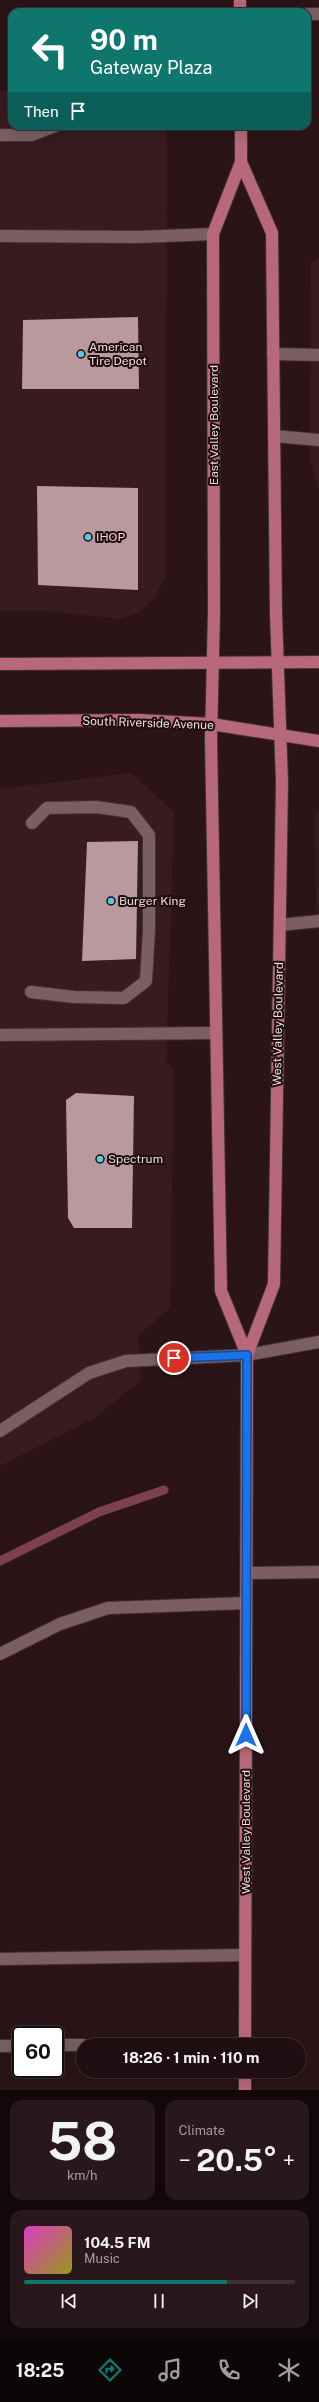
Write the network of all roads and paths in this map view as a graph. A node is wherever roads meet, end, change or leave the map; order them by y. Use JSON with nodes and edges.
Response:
{"nodes":[{"id":1,"x":45,"y":130,"type":"edge"},
{"id":2,"x":241,"y":130,"type":"edge"},
{"id":3,"x":0,"y":135,"type":"edge"},
{"id":4,"x":241,"y":162,"type":"junction"},
{"id":5,"x":213,"y":234,"type":"junction"},
{"id":6,"x":0,"y":236,"type":"edge"},
{"id":7,"x":273,"y":354,"type":"junction"},
{"id":8,"x":319,"y":355,"type":"edge"},
{"id":9,"x":274,"y":436,"type":"junction"},
{"id":10,"x":319,"y":440,"type":"edge"},
{"id":11,"x":319,"y":662,"type":"edge"},
{"id":12,"x":278,"y":663,"type":"junction"},
{"id":13,"x":0,"y":664,"type":"edge"},
{"id":14,"x":213,"y":664,"type":"junction"},
{"id":15,"x":279,"y":688,"type":"joint"},
{"id":16,"x":211,"y":694,"type":"joint"},
{"id":17,"x":0,"y":721,"type":"edge"},
{"id":18,"x":211,"y":724,"type":"junction"},
{"id":19,"x":280,"y":735,"type":"junction"},
{"id":20,"x":319,"y":741,"type":"edge"},
{"id":21,"x":32,"y":824,"type":"dead end"},
{"id":22,"x":319,"y":921,"type":"edge"},
{"id":23,"x":280,"y":925,"type":"junction"},
{"id":24,"x":31,"y":992,"type":"dead end"},
{"id":25,"x":216,"y":1033,"type":"junction"},
{"id":26,"x":0,"y":1035,"type":"edge"},
{"id":27,"x":319,"y":1342,"type":"edge"},
{"id":28,"x":247,"y":1355,"type":"junction"},
{"id":29,"x":0,"y":1431,"type":"edge"},
{"id":30,"x":319,"y":1572,"type":"edge"},
{"id":31,"x":247,"y":1573,"type":"junction"},
{"id":32,"x":246,"y":1602,"type":"junction"},
{"id":33,"x":0,"y":1654,"type":"edge"},
{"id":34,"x":245,"y":1955,"type":"junction"},
{"id":35,"x":0,"y":1959,"type":"edge"},
{"id":36,"x":245,"y":2038,"type":"edge"},
{"id":37,"x":64,"y":2045,"type":"edge"},
{"id":38,"x":76,"y":2045,"type":"edge"},
{"id":39,"x":0,"y":2046,"type":"edge"},
{"id":40,"x":12,"y":2046,"type":"edge"},
{"id":41,"x":245,"y":2078,"type":"edge"},
{"id":42,"x":245,"y":2090,"type":"edge"}],
"edges":[{"from":1,"to":3,"type":"street"},
{"from":2,"to":4,"type":"main road","name":"East Valley Boulevard"},
{"from":4,"to":5,"type":"main road","name":"East Valley Boulevard"},
{"from":4,"to":7,"type":"main road","name":"East Valley Boulevard"},
{"from":5,"to":6,"type":"street"},
{"from":5,"to":14,"type":"main road","name":"East Valley Boulevard"},
{"from":7,"to":8,"type":"street"},
{"from":7,"to":9,"type":"main road","name":"East Valley Boulevard"},
{"from":9,"to":10,"type":"street"},
{"from":9,"to":12,"type":"main road","name":"East Valley Boulevard"},
{"from":11,"to":12,"type":"main road"},
{"from":12,"to":14,"type":"main road"},
{"from":12,"to":15,"type":"main road","name":"East Valley Boulevard"},
{"from":13,"to":14,"type":"main road"},
{"from":14,"to":16,"type":"main road","name":"East Valley Boulevard"},
{"from":15,"to":19,"type":"main road","name":"West Valley Boulevard"},
{"from":16,"to":18,"type":"main road","name":"West Valley Boulevard"},
{"from":17,"to":18,"type":"main road","name":"South Riverside Avenue"},
{"from":18,"to":19,"type":"main road","name":"South Riverside Avenue"},
{"from":18,"to":25,"type":"main road","name":"West Valley Boulevard"},
{"from":19,"to":20,"type":"main road","name":"South Riverside Avenue"},
{"from":19,"to":23,"type":"main road","name":"West Valley Boulevard"},
{"from":21,"to":24,"type":"street"},
{"from":22,"to":23,"type":"street"},
{"from":23,"to":28,"type":"main road","name":"West Valley Boulevard"},
{"from":25,"to":26,"type":"street"},
{"from":25,"to":28,"type":"main road","name":"West Valley Boulevard"},
{"from":27,"to":28,"type":"street"},
{"from":28,"to":29,"type":"street"},
{"from":28,"to":31,"type":"main road","name":"West Valley Boulevard"},
{"from":30,"to":31,"type":"street"},
{"from":31,"to":32,"type":"main road","name":"West Valley Boulevard"},
{"from":32,"to":33,"type":"street"},
{"from":32,"to":34,"type":"main road","name":"West Valley Boulevard"},
{"from":34,"to":35,"type":"street"},
{"from":34,"to":36,"type":"main road","name":"West Valley Boulevard"},
{"from":37,"to":38,"type":"street"},
{"from":39,"to":40,"type":"street"},
{"from":41,"to":42,"type":"main road"}]}
